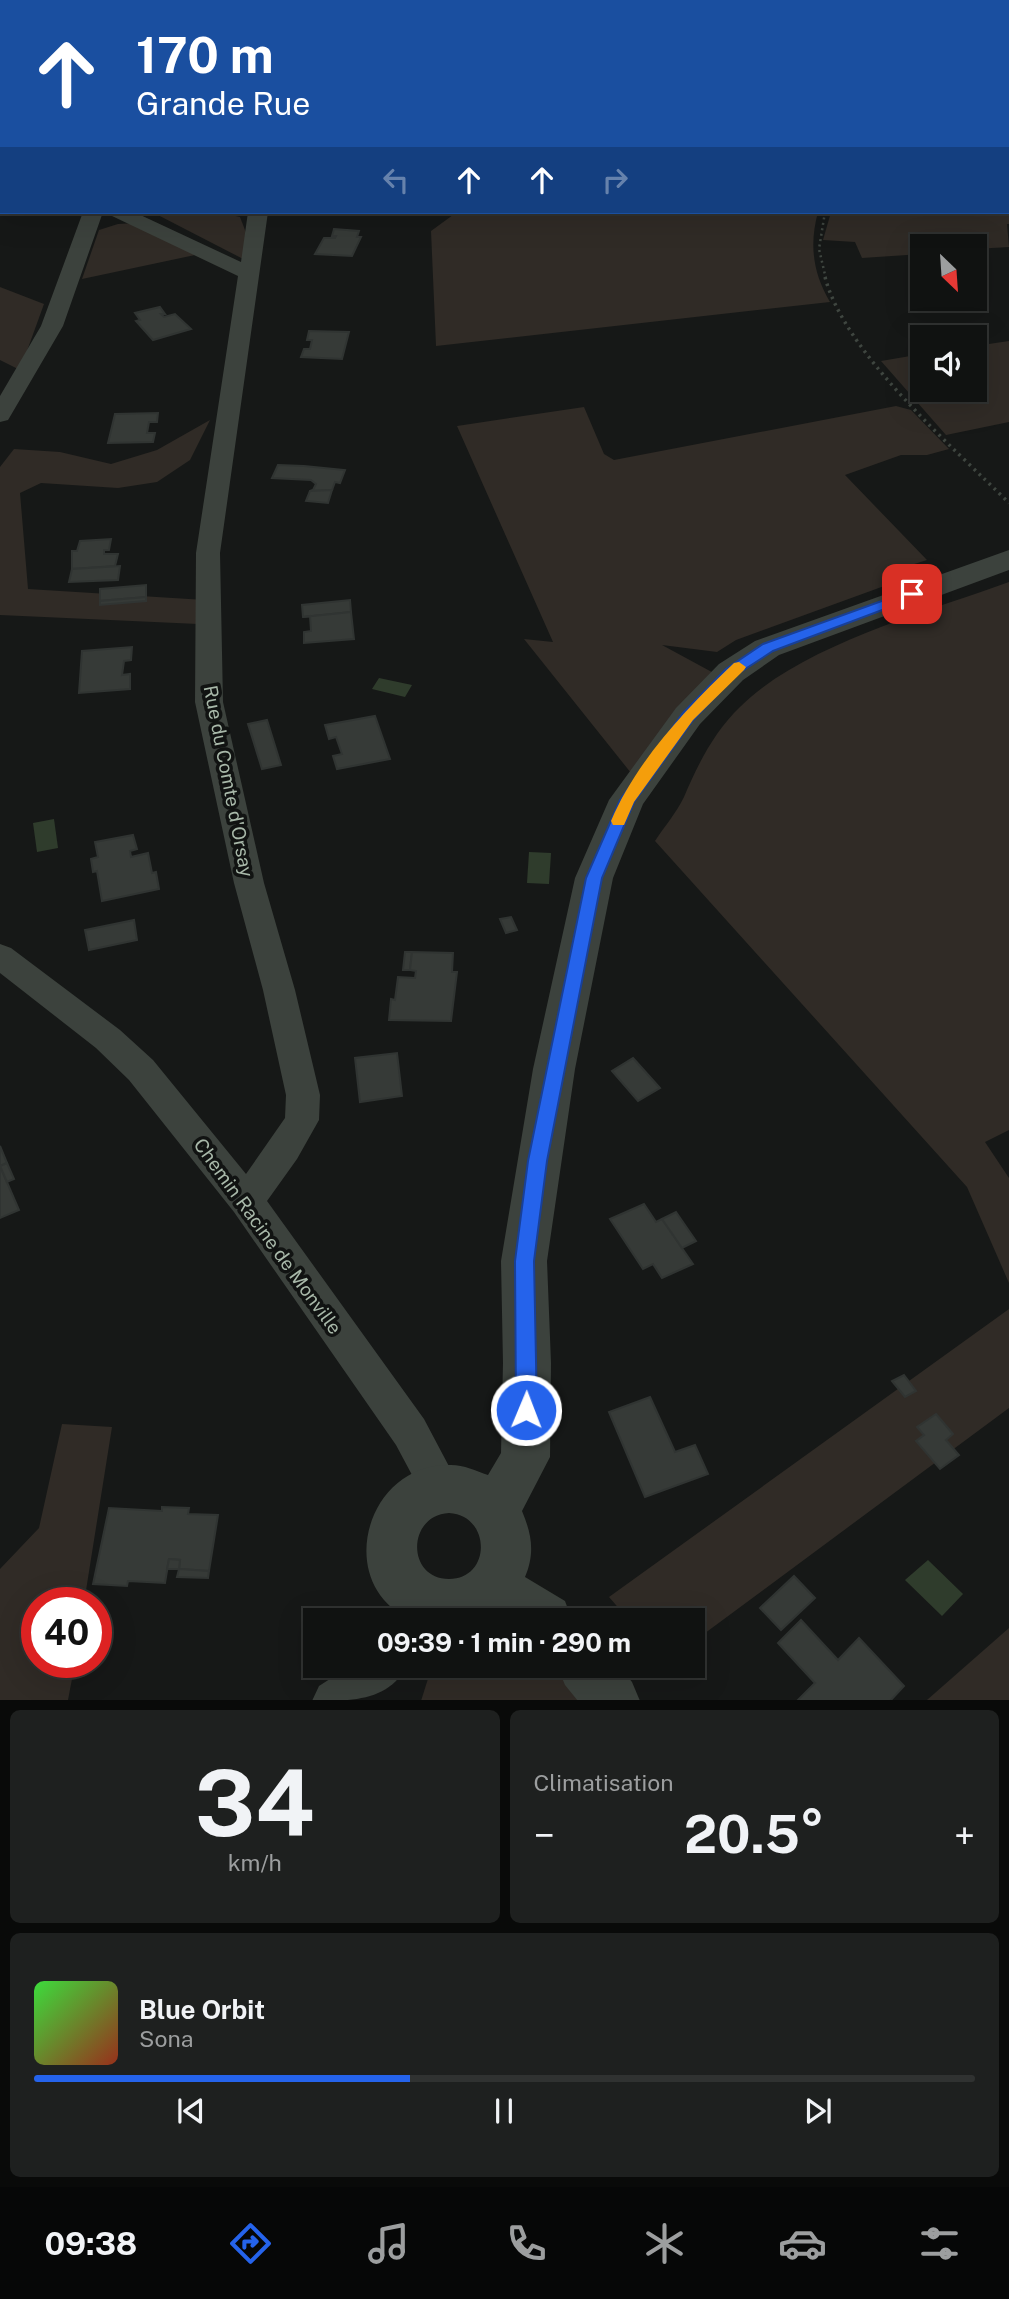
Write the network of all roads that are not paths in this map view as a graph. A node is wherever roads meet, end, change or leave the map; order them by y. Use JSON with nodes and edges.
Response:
{"nodes":[{"id":1,"x":92,"y":214,"type":"edge"},
{"id":2,"x":123,"y":214,"type":"edge"},
{"id":3,"x":258,"y":214,"type":"edge"},
{"id":4,"x":248,"y":273,"type":"junction"},
{"id":5,"x":0,"y":415,"type":"edge"},
{"id":6,"x":1009,"y":559,"type":"edge"},
{"id":7,"x":0,"y":956,"type":"edge"},
{"id":8,"x":247,"y":1201,"type":"junction"},
{"id":9,"x":441,"y":1489,"type":"junction"},
{"id":10,"x":496,"y":1509,"type":"junction"},
{"id":11,"x":492,"y":1586,"type":"junction"},
{"id":12,"x":425,"y":1608,"type":"edge"},
{"id":13,"x":443,"y":1608,"type":"edge"},
{"id":14,"x":527,"y":1608,"type":"edge"},
{"id":15,"x":369,"y":1678,"type":"edge"},
{"id":16,"x":594,"y":1678,"type":"edge"},
{"id":17,"x":334,"y":1700,"type":"edge"},
{"id":18,"x":613,"y":1700,"type":"edge"}],
"edges":[{"from":1,"to":5,"type":"street"},
{"from":2,"to":4,"type":"street"},
{"from":3,"to":4,"type":"street","name":"Rue du Comte d'Orsay"},
{"from":4,"to":8,"type":"street","name":"Rue du Comte d'Orsay"},
{"from":6,"to":10,"type":"street"},
{"from":7,"to":8,"type":"street","name":"Chemin Racine de Monville"},
{"from":8,"to":9,"type":"street","name":"Chemin Racine de Monville"},
{"from":9,"to":10,"type":"street"},
{"from":9,"to":12,"type":"street"},
{"from":10,"to":11,"type":"street"},
{"from":11,"to":13,"type":"street"},
{"from":11,"to":14,"type":"street"},
{"from":15,"to":17,"type":"street"},
{"from":16,"to":18,"type":"street"}]}
